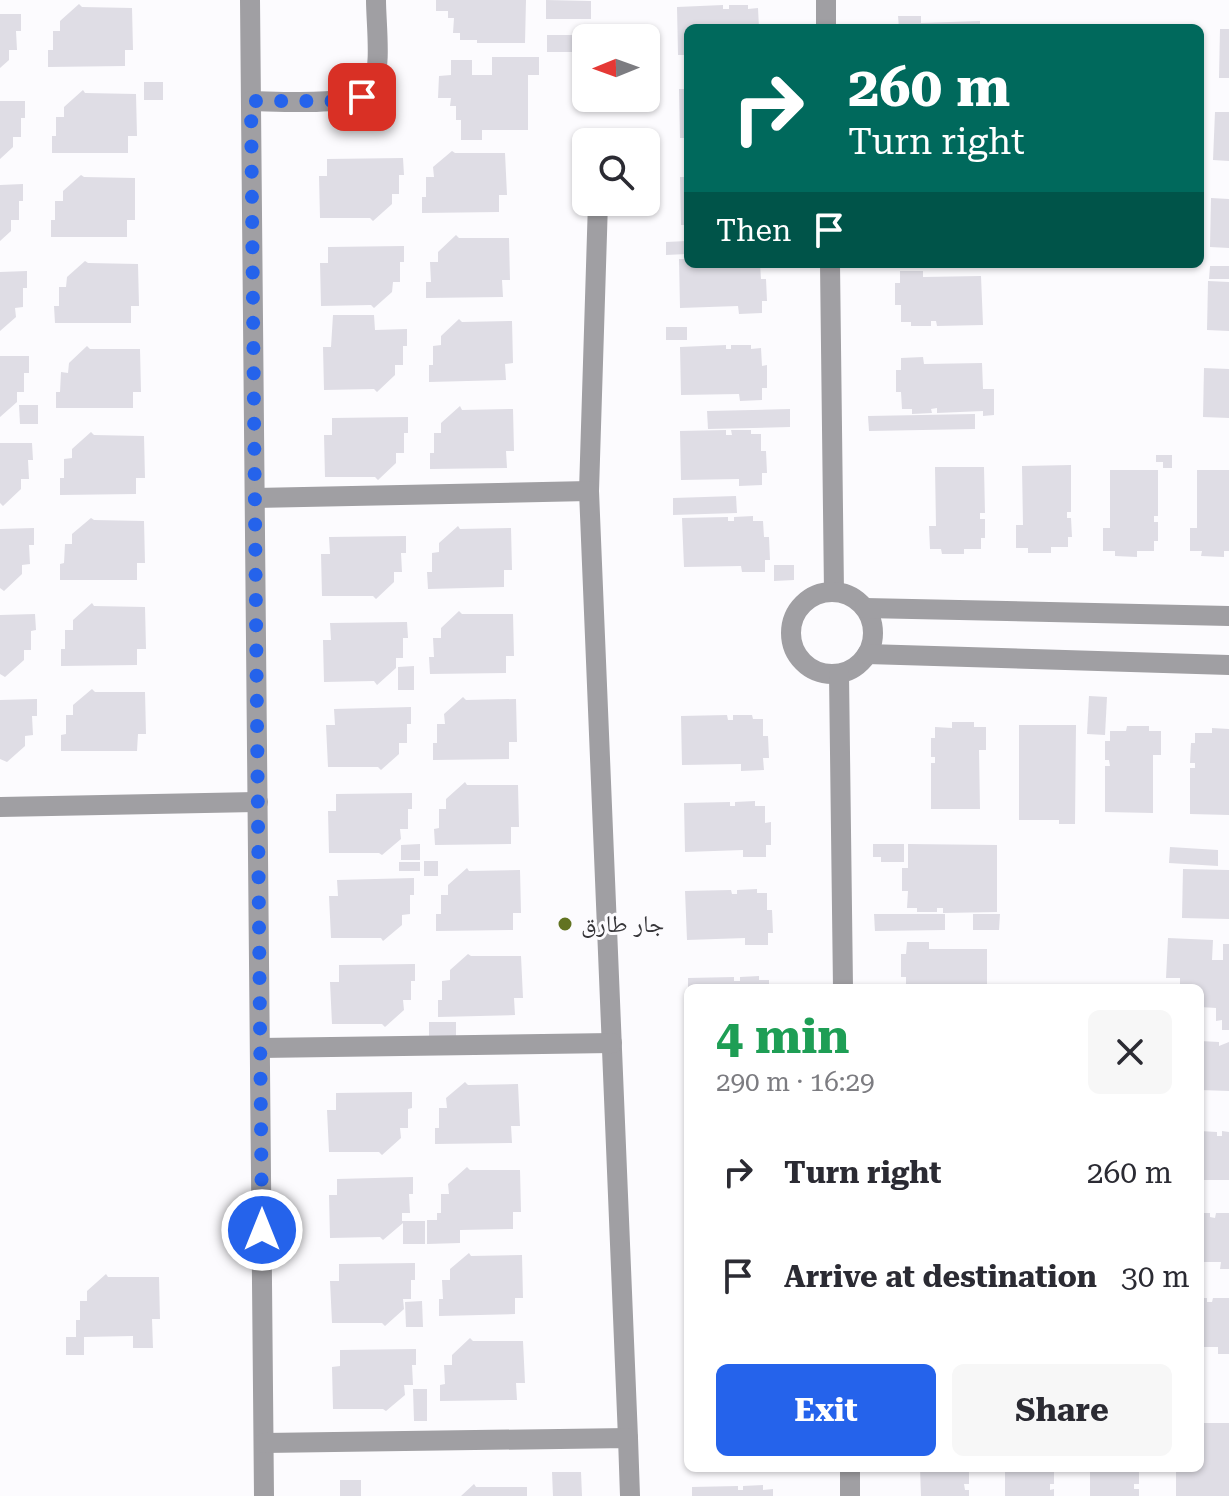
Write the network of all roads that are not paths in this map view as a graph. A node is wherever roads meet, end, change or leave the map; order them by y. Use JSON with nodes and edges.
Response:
{"nodes":[{"id":1,"x":250,"y":0,"type":"edge"},
{"id":2,"x":376,"y":0,"type":"edge"},
{"id":3,"x":826,"y":0,"type":"edge"},
{"id":4,"x":826,"y":24,"type":"edge"},
{"id":5,"x":251,"y":101,"type":"junction"},
{"id":6,"x":598,"y":216,"type":"edge"},
{"id":7,"x":830,"y":268,"type":"edge"},
{"id":8,"x":589,"y":491,"type":"junction"},
{"id":9,"x":255,"y":498,"type":"junction"},
{"id":10,"x":834,"y":592,"type":"junction"},
{"id":11,"x":865,"y":608,"type":"junction"},
{"id":12,"x":1229,"y":616,"type":"edge"},
{"id":13,"x":867,"y":654,"type":"junction"},
{"id":14,"x":1229,"y":665,"type":"edge"},
{"id":15,"x":839,"y":674,"type":"junction"},
{"id":16,"x":258,"y":802,"type":"junction"},
{"id":17,"x":0,"y":807,"type":"edge"},
{"id":18,"x":843,"y":984,"type":"edge"},
{"id":19,"x":612,"y":1043,"type":"junction"},
{"id":20,"x":260,"y":1048,"type":"junction"},
{"id":21,"x":628,"y":1438,"type":"junction"},
{"id":22,"x":264,"y":1443,"type":"junction"},
{"id":23,"x":850,"y":1472,"type":"edge"},
{"id":24,"x":264,"y":1496,"type":"edge"},
{"id":25,"x":630,"y":1496,"type":"edge"},
{"id":26,"x":850,"y":1496,"type":"edge"}],
"edges":[{"from":1,"to":5,"type":"street"},
{"from":2,"to":5,"type":"street"},
{"from":3,"to":4,"type":"street"},
{"from":5,"to":9,"type":"street"},
{"from":6,"to":8,"type":"street"},
{"from":7,"to":10,"type":"street"},
{"from":8,"to":9,"type":"street"},
{"from":8,"to":19,"type":"street"},
{"from":9,"to":16,"type":"street"},
{"from":10,"to":11,"type":"street"},
{"from":10,"to":15,"type":"street"},
{"from":11,"to":12,"type":"street"},
{"from":11,"to":13,"type":"street"},
{"from":13,"to":14,"type":"street"},
{"from":13,"to":15,"type":"street"},
{"from":15,"to":18,"type":"street"},
{"from":16,"to":17,"type":"street"},
{"from":16,"to":20,"type":"street"},
{"from":19,"to":20,"type":"street"},
{"from":19,"to":21,"type":"street"},
{"from":20,"to":22,"type":"street"},
{"from":21,"to":22,"type":"street"},
{"from":21,"to":25,"type":"street"},
{"from":22,"to":24,"type":"street"},
{"from":23,"to":26,"type":"street"}]}
